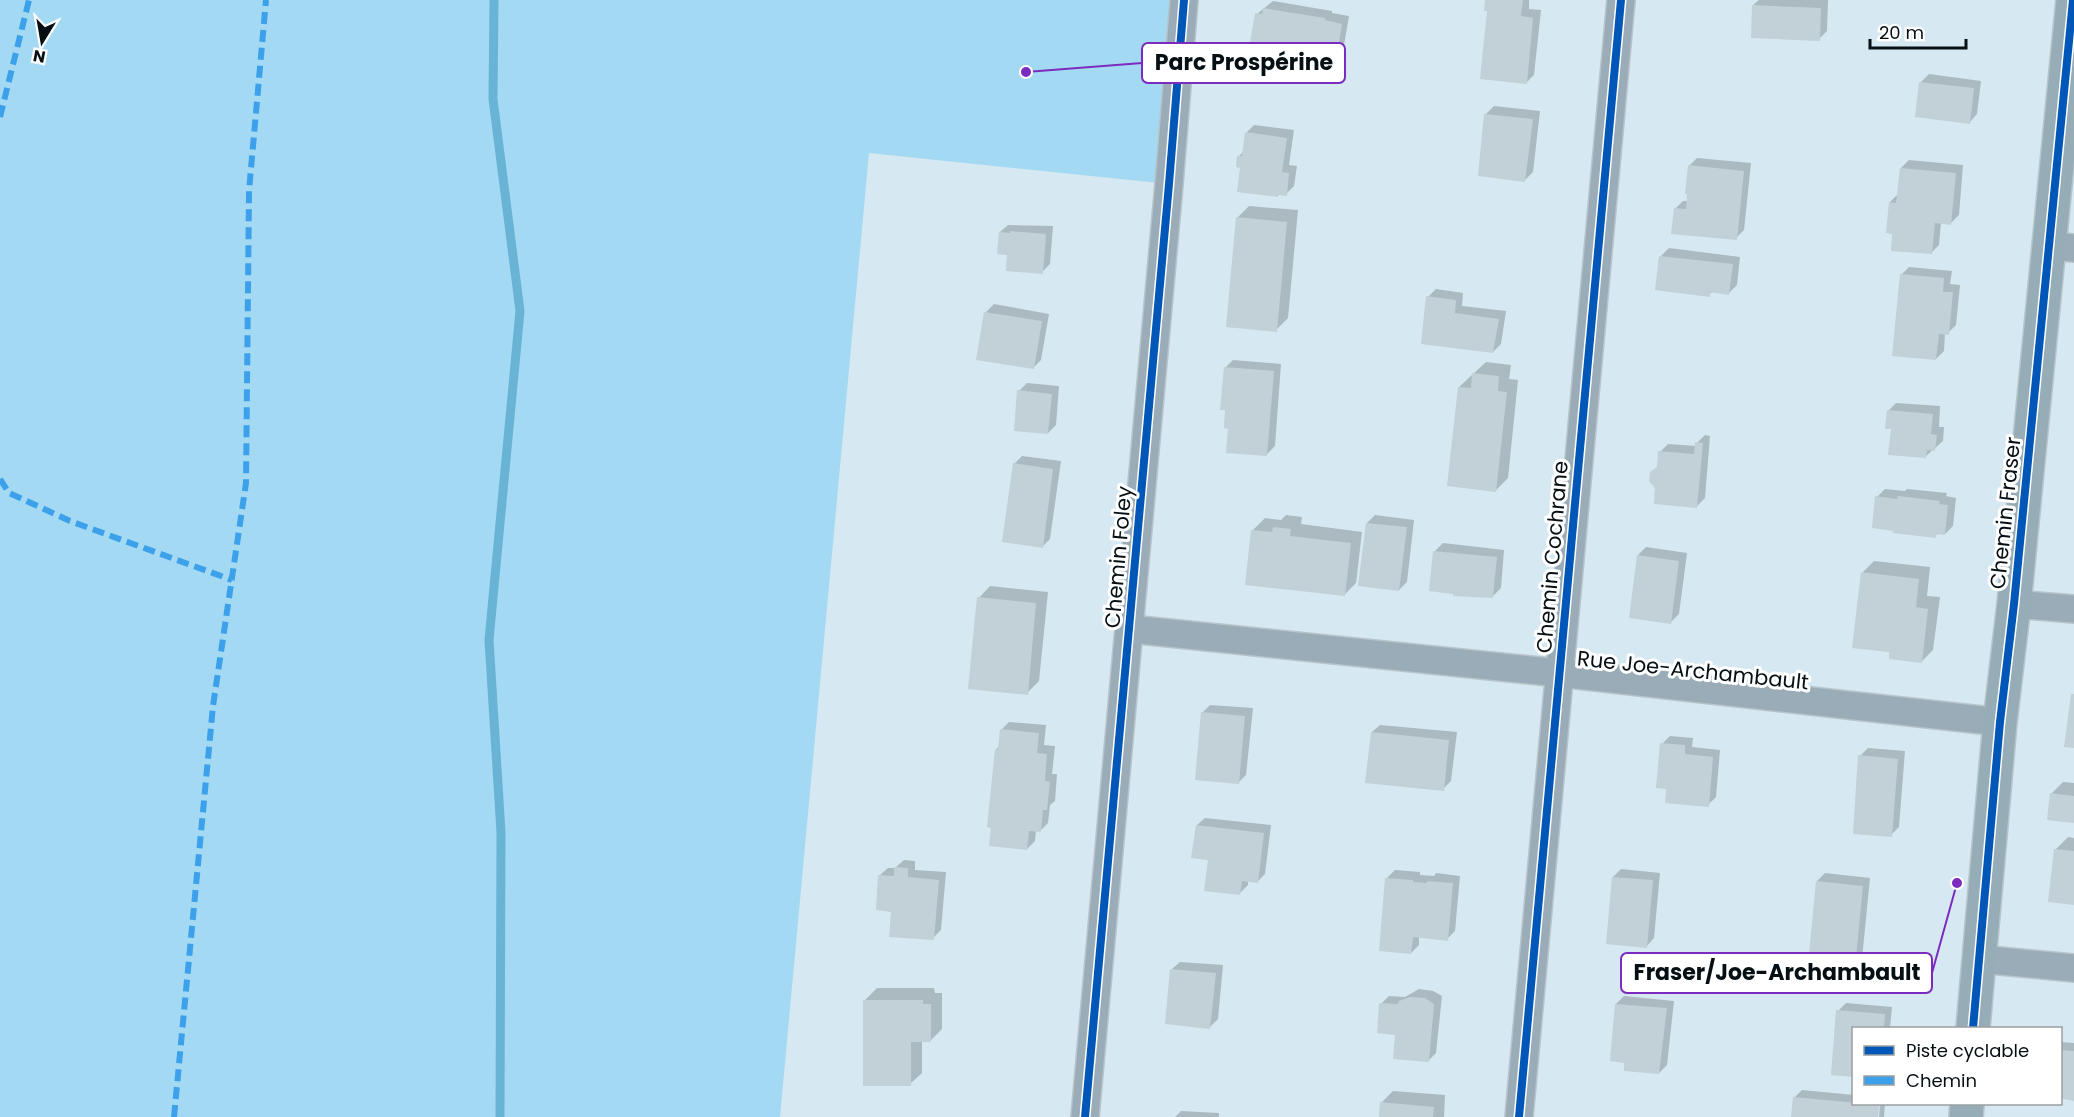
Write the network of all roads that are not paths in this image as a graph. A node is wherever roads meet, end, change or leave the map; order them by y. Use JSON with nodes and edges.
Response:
{"nodes":[{"id":1,"x":1184,"y":0,"type":"edge"},
{"id":2,"x":1621,"y":0,"type":"edge"},
{"id":3,"x":2073,"y":0,"type":"edge"},
{"id":4,"x":2062,"y":247,"type":"edge"},
{"id":5,"x":2014,"y":604,"type":"junction"},
{"id":6,"x":2074,"y":609,"type":"edge"},
{"id":7,"x":1130,"y":629,"type":"junction"},
{"id":8,"x":1559,"y":673,"type":"junction"},
{"id":9,"x":2000,"y":722,"type":"junction"},
{"id":10,"x":1979,"y":959,"type":"junction"},
{"id":11,"x":2074,"y":968,"type":"edge"},
{"id":12,"x":1973,"y":1027,"type":"edge"},
{"id":13,"x":1085,"y":1117,"type":"edge"},
{"id":14,"x":1519,"y":1117,"type":"edge"}],
"edges":[{"from":1,"to":7,"type":"street","name":"Chemin Foley"},
{"from":2,"to":8,"type":"street","name":"Chemin Cochrane"},
{"from":3,"to":4,"type":"street","name":"Chemin Fraser"},
{"from":4,"to":5,"type":"street","name":"Chemin Fraser"},
{"from":5,"to":6,"type":"street"},
{"from":5,"to":9,"type":"street","name":"Chemin Fraser"},
{"from":7,"to":8,"type":"street","name":"Rue Joe-Archambault"},
{"from":7,"to":13,"type":"street","name":"Chemin Foley"},
{"from":8,"to":9,"type":"street","name":"Rue Joe-Archambault"},
{"from":8,"to":14,"type":"street","name":"Chemin Cochrane"},
{"from":9,"to":10,"type":"street","name":"Chemin Fraser"},
{"from":10,"to":11,"type":"street"},
{"from":10,"to":12,"type":"street","name":"Chemin Fraser"}]}
